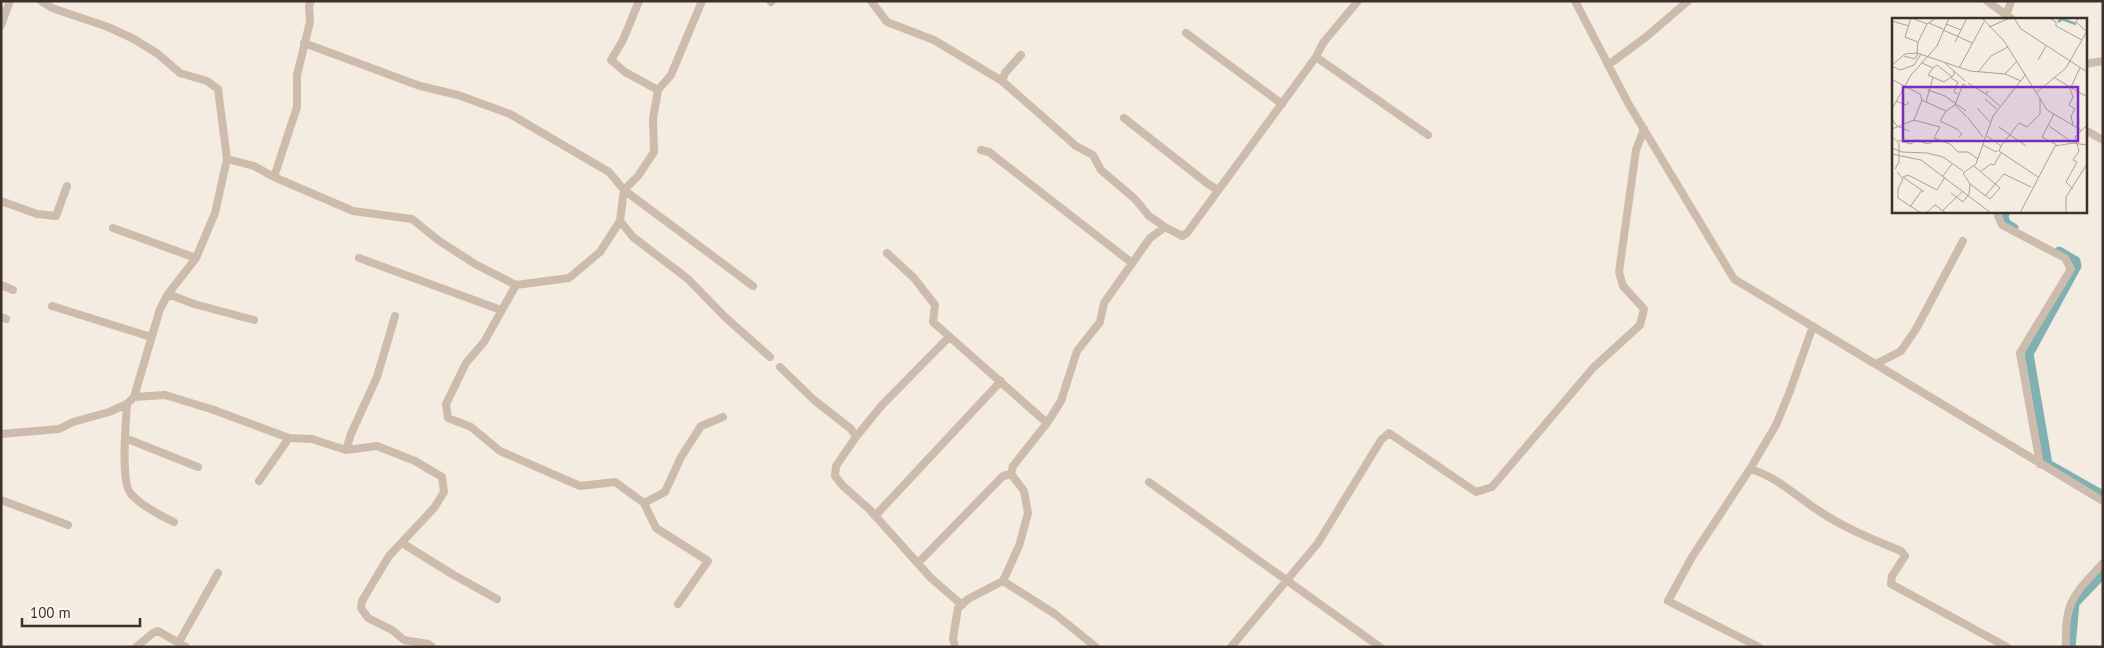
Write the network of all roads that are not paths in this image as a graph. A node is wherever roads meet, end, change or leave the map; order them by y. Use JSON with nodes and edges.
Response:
{"nodes":[{"id":1,"x":10,"y":1,"type":"edge"},
{"id":2,"x":41,"y":1,"type":"edge"},
{"id":3,"x":311,"y":1,"type":"edge"},
{"id":4,"x":639,"y":1,"type":"edge"},
{"id":5,"x":702,"y":1,"type":"edge"},
{"id":6,"x":871,"y":1,"type":"edge"},
{"id":7,"x":1358,"y":1,"type":"edge"},
{"id":8,"x":1575,"y":1,"type":"edge"},
{"id":9,"x":1688,"y":1,"type":"edge"},
{"id":10,"x":1987,"y":1,"type":"edge"},
{"id":11,"x":2011,"y":1,"type":"edge"},
{"id":12,"x":2008,"y":17,"type":"edge"},
{"id":13,"x":1,"y":25,"type":"edge"},
{"id":14,"x":1186,"y":33,"type":"dead end"},
{"id":15,"x":304,"y":42,"type":"junction"},
{"id":16,"x":1021,"y":55,"type":"dead end"},
{"id":17,"x":1316,"y":57,"type":"junction"},
{"id":18,"x":2103,"y":61,"type":"edge"},
{"id":19,"x":2086,"y":64,"type":"edge"},
{"id":20,"x":1608,"y":65,"type":"junction"},
{"id":21,"x":1002,"y":81,"type":"junction"},
{"id":22,"x":658,"y":90,"type":"junction"},
{"id":23,"x":1282,"y":104,"type":"junction"},
{"id":24,"x":1124,"y":118,"type":"dead end"},
{"id":25,"x":1644,"y":129,"type":"junction"},
{"id":26,"x":2086,"y":131,"type":"edge"},
{"id":27,"x":1428,"y":135,"type":"dead end"},
{"id":28,"x":2103,"y":140,"type":"edge"},
{"id":29,"x":981,"y":150,"type":"dead end"},
{"id":30,"x":227,"y":159,"type":"junction"},
{"id":31,"x":274,"y":177,"type":"junction"},
{"id":32,"x":67,"y":186,"type":"dead end"},
{"id":33,"x":624,"y":190,"type":"junction"},
{"id":34,"x":1218,"y":190,"type":"junction"},
{"id":35,"x":1,"y":201,"type":"edge"},
{"id":36,"x":2000,"y":212,"type":"edge"},
{"id":37,"x":620,"y":221,"type":"junction"},
{"id":38,"x":113,"y":228,"type":"dead end"},
{"id":39,"x":1166,"y":228,"type":"junction"},
{"id":40,"x":1963,"y":241,"type":"dead end"},
{"id":41,"x":887,"y":253,"type":"dead end"},
{"id":42,"x":196,"y":258,"type":"junction"},
{"id":43,"x":359,"y":258,"type":"dead end"},
{"id":44,"x":1132,"y":263,"type":"junction"},
{"id":45,"x":1,"y":285,"type":"edge"},
{"id":46,"x":516,"y":285,"type":"junction"},
{"id":47,"x":753,"y":286,"type":"dead end"},
{"id":48,"x":13,"y":290,"type":"dead end"},
{"id":49,"x":168,"y":294,"type":"junction"},
{"id":50,"x":52,"y":306,"type":"dead end"},
{"id":51,"x":501,"y":310,"type":"junction"},
{"id":52,"x":395,"y":316,"type":"dead end"},
{"id":53,"x":254,"y":320,"type":"dead end"},
{"id":54,"x":1813,"y":326,"type":"junction"},
{"id":55,"x":151,"y":337,"type":"junction"},
{"id":56,"x":949,"y":337,"type":"junction"},
{"id":57,"x":770,"y":357,"type":"dead end"},
{"id":58,"x":1876,"y":364,"type":"junction"},
{"id":59,"x":780,"y":368,"type":"dead end"},
{"id":60,"x":1001,"y":381,"type":"junction"},
{"id":61,"x":134,"y":397,"type":"junction"},
{"id":62,"x":127,"y":404,"type":"junction"},
{"id":63,"x":723,"y":417,"type":"dead end"},
{"id":64,"x":1047,"y":423,"type":"junction"},
{"id":65,"x":1,"y":434,"type":"edge"},
{"id":66,"x":856,"y":437,"type":"junction"},
{"id":67,"x":125,"y":438,"type":"junction"},
{"id":68,"x":289,"y":438,"type":"junction"},
{"id":69,"x":346,"y":450,"type":"junction"},
{"id":70,"x":2040,"y":464,"type":"junction"},
{"id":71,"x":198,"y":467,"type":"dead end"},
{"id":72,"x":1750,"y":469,"type":"junction"},
{"id":73,"x":1012,"y":474,"type":"junction"},
{"id":74,"x":259,"y":481,"type":"dead end"},
{"id":75,"x":1149,"y":482,"type":"dead end"},
{"id":76,"x":1,"y":500,"type":"edge"},
{"id":77,"x":2103,"y":501,"type":"edge"},
{"id":78,"x":644,"y":503,"type":"junction"},
{"id":79,"x":875,"y":516,"type":"junction"},
{"id":80,"x":174,"y":522,"type":"dead end"},
{"id":81,"x":68,"y":525,"type":"dead end"},
{"id":82,"x":402,"y":543,"type":"junction"},
{"id":83,"x":918,"y":563,"type":"junction"},
{"id":84,"x":2103,"y":563,"type":"edge"},
{"id":85,"x":218,"y":573,"type":"dead end"},
{"id":86,"x":1003,"y":581,"type":"junction"},
{"id":87,"x":1285,"y":581,"type":"junction"},
{"id":88,"x":497,"y":598,"type":"dead end"},
{"id":89,"x":678,"y":604,"type":"dead end"},
{"id":90,"x":962,"y":604,"type":"junction"},
{"id":91,"x":183,"y":644,"type":"edge"},
{"id":92,"x":402,"y":644,"type":"edge"},
{"id":93,"x":136,"y":647,"type":"edge"},
{"id":94,"x":432,"y":647,"type":"edge"},
{"id":95,"x":955,"y":647,"type":"edge"},
{"id":96,"x":1096,"y":647,"type":"edge"},
{"id":97,"x":1231,"y":647,"type":"edge"},
{"id":98,"x":1380,"y":647,"type":"edge"},
{"id":99,"x":1759,"y":647,"type":"edge"},
{"id":100,"x":2007,"y":647,"type":"edge"},
{"id":101,"x":2066,"y":647,"type":"edge"}],
"edges":[{"from":1,"to":13,"type":"street"},
{"from":2,"to":30,"type":"street"},
{"from":3,"to":15,"type":"street"},
{"from":4,"to":22,"type":"street"},
{"from":5,"to":22,"type":"street"},
{"from":6,"to":21,"type":"street"},
{"from":7,"to":17,"type":"street"},
{"from":8,"to":20,"type":"street"},
{"from":9,"to":20,"type":"street"},
{"from":10,"to":12,"type":"street"},
{"from":11,"to":12,"type":"street"},
{"from":14,"to":23,"type":"street"},
{"from":15,"to":31,"type":"street"},
{"from":15,"to":33,"type":"street"},
{"from":16,"to":21,"type":"street"},
{"from":17,"to":23,"type":"street"},
{"from":17,"to":27,"type":"street"},
{"from":18,"to":19,"type":"street"},
{"from":20,"to":25,"type":"street"},
{"from":21,"to":39,"type":"street"},
{"from":22,"to":33,"type":"street"},
{"from":23,"to":34,"type":"street"},
{"from":24,"to":34,"type":"street"},
{"from":25,"to":54,"type":"street"},
{"from":25,"to":87,"type":"street"},
{"from":26,"to":28,"type":"street"},
{"from":29,"to":44,"type":"street"},
{"from":30,"to":31,"type":"street"},
{"from":30,"to":42,"type":"street"},
{"from":31,"to":46,"type":"street"},
{"from":32,"to":35,"type":"street"},
{"from":33,"to":37,"type":"street"},
{"from":33,"to":47,"type":"street"},
{"from":34,"to":39,"type":"street"},
{"from":36,"to":70,"type":"street"},
{"from":37,"to":46,"type":"street"},
{"from":37,"to":57,"type":"street"},
{"from":38,"to":42,"type":"street"},
{"from":39,"to":44,"type":"street"},
{"from":40,"to":58,"type":"street"},
{"from":41,"to":56,"type":"street"},
{"from":42,"to":49,"type":"street"},
{"from":43,"to":51,"type":"street"},
{"from":44,"to":64,"type":"street"},
{"from":45,"to":48,"type":"street"},
{"from":46,"to":51,"type":"street"},
{"from":49,"to":53,"type":"street"},
{"from":49,"to":55,"type":"street"},
{"from":50,"to":55,"type":"street"},
{"from":51,"to":78,"type":"street"},
{"from":52,"to":69,"type":"street"},
{"from":54,"to":58,"type":"street"},
{"from":54,"to":72,"type":"street"},
{"from":55,"to":61,"type":"street"},
{"from":56,"to":60,"type":"street"},
{"from":56,"to":66,"type":"street"},
{"from":58,"to":70,"type":"street"},
{"from":59,"to":66,"type":"street"},
{"from":60,"to":64,"type":"street"},
{"from":60,"to":79,"type":"street"},
{"from":61,"to":62,"type":"street"},
{"from":61,"to":68,"type":"street"},
{"from":62,"to":65,"type":"street"},
{"from":62,"to":67,"type":"street"},
{"from":63,"to":78,"type":"street"},
{"from":64,"to":73,"type":"street"},
{"from":66,"to":79,"type":"street"},
{"from":67,"to":71,"type":"street"},
{"from":67,"to":80,"type":"street"},
{"from":68,"to":69,"type":"street"},
{"from":68,"to":74,"type":"street"},
{"from":69,"to":82,"type":"street"},
{"from":70,"to":77,"type":"street"},
{"from":72,"to":99,"type":"street"},
{"from":72,"to":100,"type":"street"},
{"from":73,"to":83,"type":"street"},
{"from":73,"to":86,"type":"street"},
{"from":75,"to":87,"type":"street"},
{"from":76,"to":81,"type":"street"},
{"from":78,"to":89,"type":"street"},
{"from":79,"to":83,"type":"street"},
{"from":82,"to":88,"type":"street"},
{"from":82,"to":92,"type":"street"},
{"from":83,"to":90,"type":"street"},
{"from":84,"to":101,"type":"street"},
{"from":85,"to":91,"type":"street"},
{"from":86,"to":90,"type":"street"},
{"from":86,"to":96,"type":"street"},
{"from":87,"to":97,"type":"street"},
{"from":87,"to":98,"type":"street"},
{"from":90,"to":95,"type":"street"},
{"from":91,"to":93,"type":"street"},
{"from":92,"to":94,"type":"street"}]}
